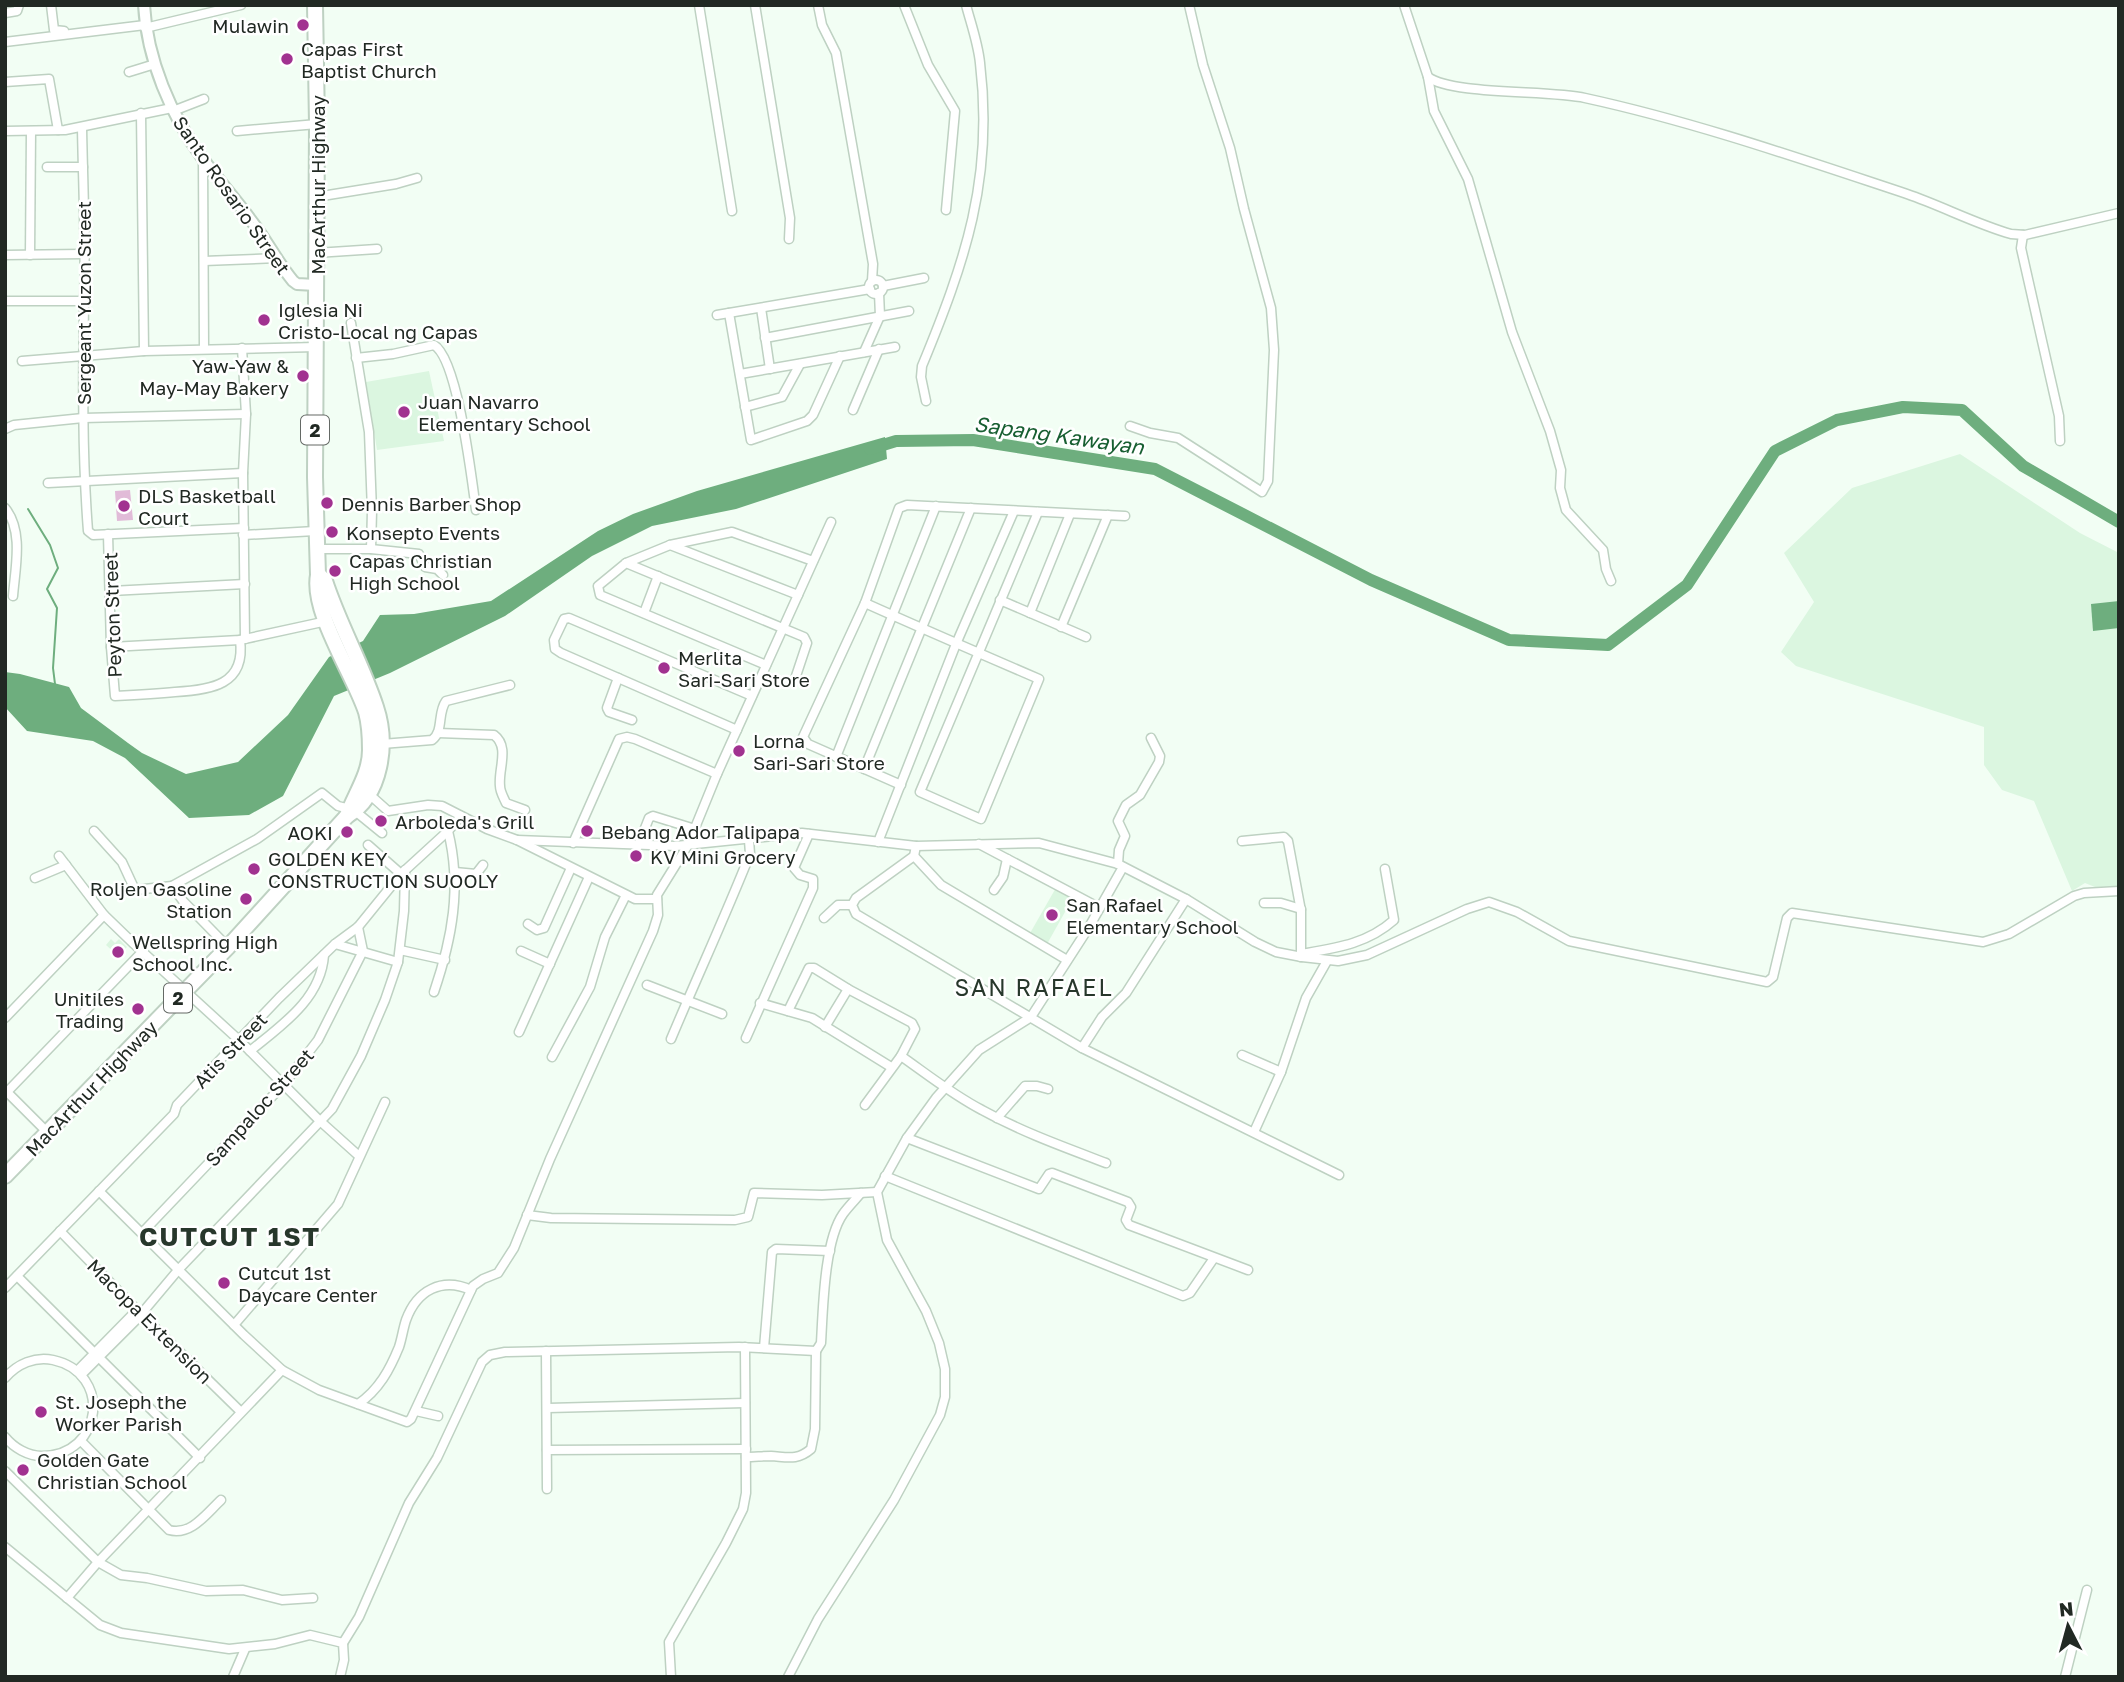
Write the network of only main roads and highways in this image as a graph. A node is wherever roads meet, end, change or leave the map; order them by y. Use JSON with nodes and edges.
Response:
{"nodes":[{"id":1,"x":315,"y":5,"type":"edge"},
{"id":2,"x":371,"y":710,"type":"junction"},
{"id":3,"x":351,"y":812,"type":"junction"},
{"id":4,"x":5,"y":1176,"type":"edge"}],
"edges":[{"from":1,"to":2,"type":"highway","name":"MacArthur Highway","number":"2"},
{"from":2,"to":3,"type":"highway","name":"MacArthur Highway","number":"2"},
{"from":2,"to":3,"type":"highway","name":"MacArthur Highway","number":"2"},
{"from":3,"to":4,"type":"highway","name":"MacArthur Highway","number":"2"}]}
